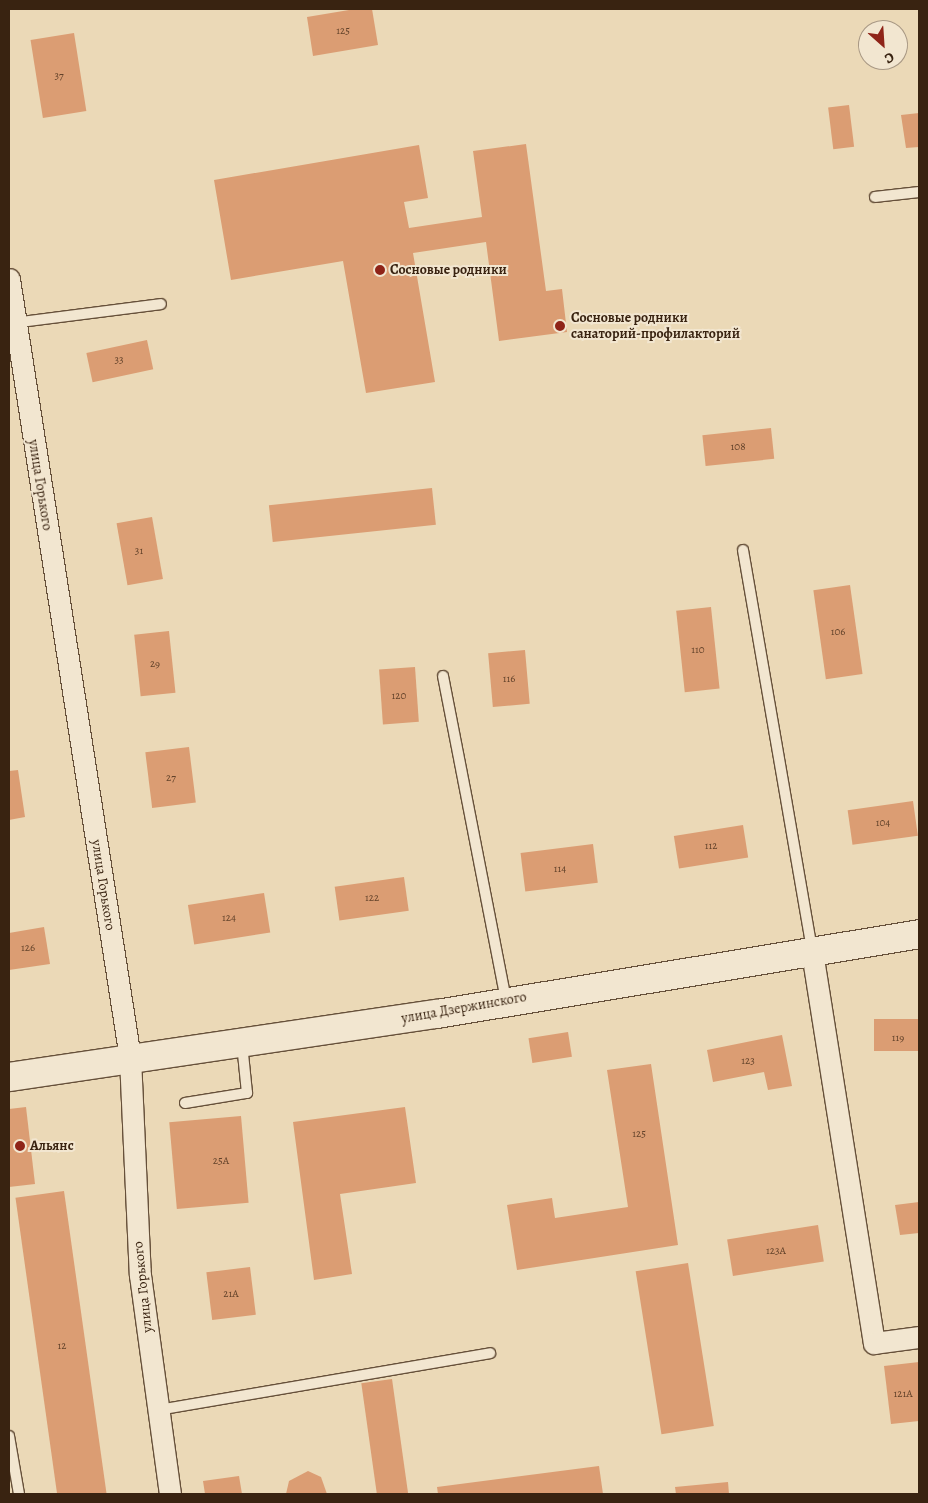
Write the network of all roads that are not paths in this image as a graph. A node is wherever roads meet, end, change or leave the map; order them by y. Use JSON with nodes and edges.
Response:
{"nodes":[{"id":1,"x":919,"y":192,"type":"edge"},
{"id":2,"x":875,"y":197,"type":"dead end"},
{"id":3,"x":9,"y":279,"type":"edge"},
{"id":4,"x":161,"y":304,"type":"dead end"},
{"id":5,"x":12,"y":324,"type":"edge"},
{"id":6,"x":743,"y":550,"type":"dead end"},
{"id":7,"x":443,"y":676,"type":"dead end"},
{"id":8,"x":919,"y":934,"type":"edge"},
{"id":9,"x":812,"y":952,"type":"junction"},
{"id":10,"x":506,"y":1001,"type":"junction"},
{"id":11,"x":242,"y":1043,"type":"junction"},
{"id":12,"x":130,"y":1058,"type":"junction"},
{"id":13,"x":9,"y":1077,"type":"edge"},
{"id":14,"x":186,"y":1103,"type":"dead end"},
{"id":15,"x":919,"y":1337,"type":"edge"},
{"id":16,"x":490,"y":1352,"type":"dead end"},
{"id":17,"x":158,"y":1410,"type":"junction"},
{"id":18,"x":9,"y":1436,"type":"edge"},
{"id":19,"x":19,"y":1494,"type":"edge"},
{"id":20,"x":170,"y":1494,"type":"edge"}],
"edges":[{"from":1,"to":2,"type":"lane"},
{"from":3,"to":5,"type":"street","name":"улица Горького"},
{"from":4,"to":5,"type":"lane"},
{"from":5,"to":12,"type":"street","name":"улица Горького"},
{"from":6,"to":9,"type":"lane"},
{"from":7,"to":10,"type":"lane"},
{"from":8,"to":9,"type":"street","name":"улица Дзержинского"},
{"from":9,"to":10,"type":"street","name":"улица Дзержинского"},
{"from":9,"to":15,"type":"street"},
{"from":10,"to":11,"type":"street","name":"улица Дзержинского"},
{"from":11,"to":12,"type":"street","name":"улица Дзержинского"},
{"from":11,"to":14,"type":"lane"},
{"from":12,"to":13,"type":"street","name":"улица Дзержинского"},
{"from":12,"to":17,"type":"street","name":"улица Горького"},
{"from":16,"to":17,"type":"lane"},
{"from":17,"to":20,"type":"street","name":"улица Горького"},
{"from":18,"to":19,"type":"lane"}]}
